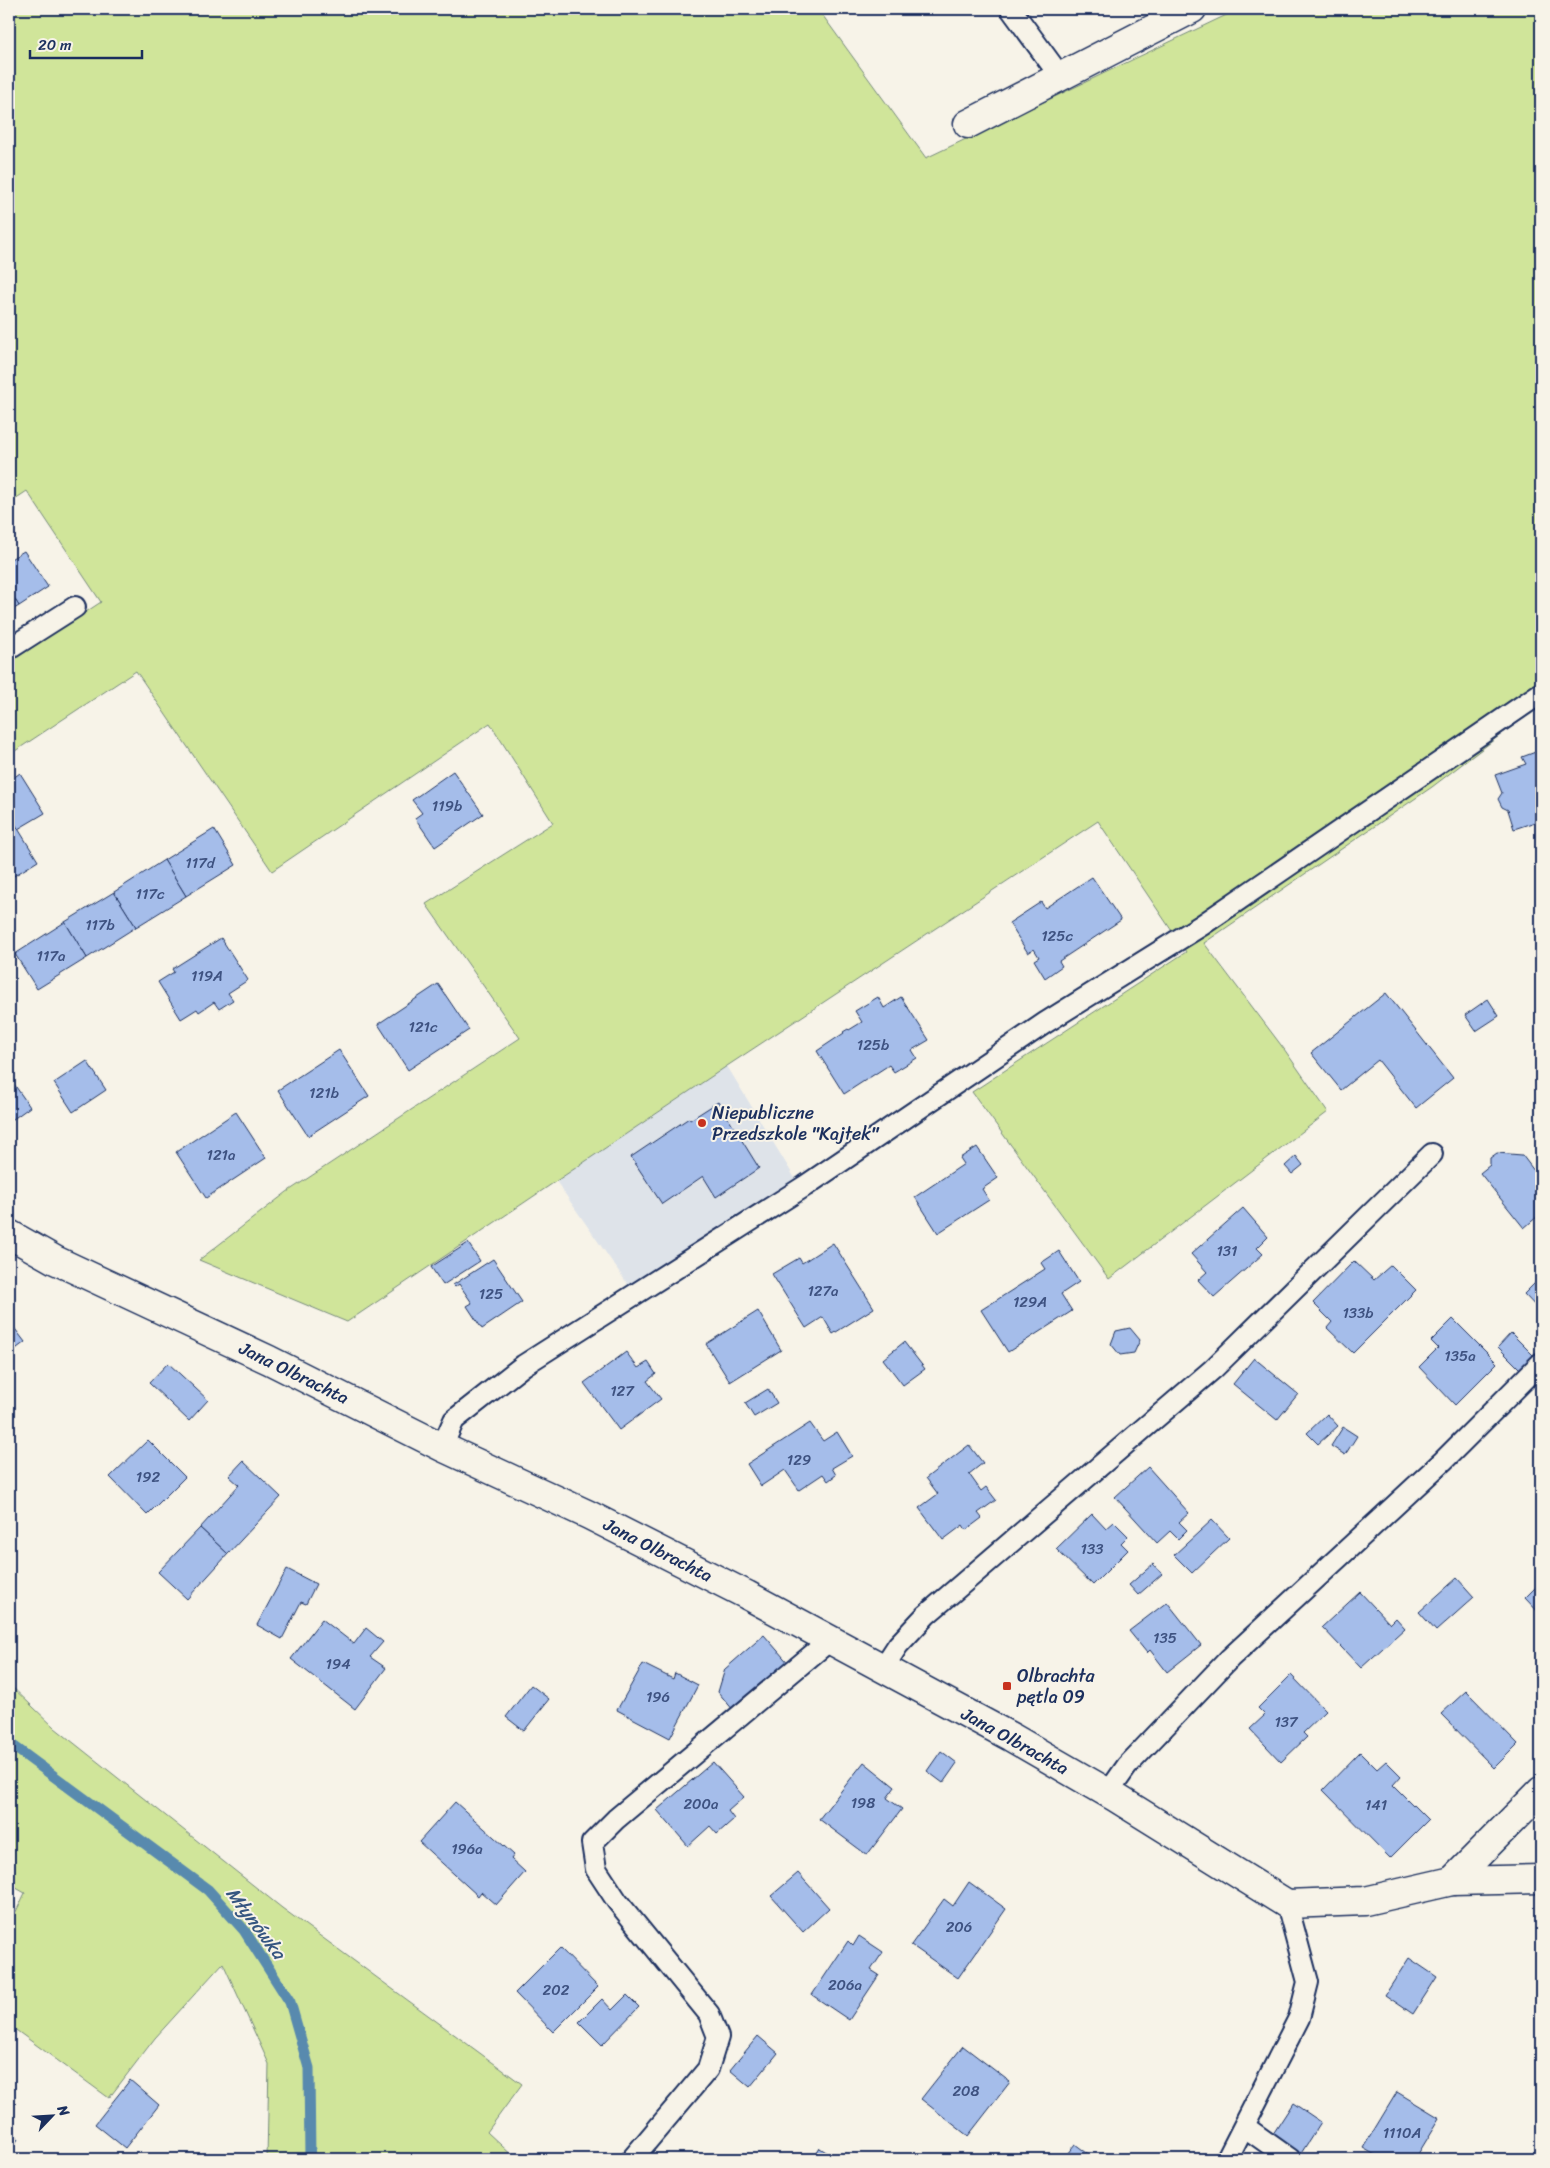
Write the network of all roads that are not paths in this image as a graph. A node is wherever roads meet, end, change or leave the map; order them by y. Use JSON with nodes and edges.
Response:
{"nodes":[{"id":1,"x":1011,"y":9,"type":"edge"},
{"id":2,"x":1192,"y":9,"type":"edge"},
{"id":3,"x":1060,"y":76,"type":"junction"},
{"id":4,"x":968,"y":124,"type":"dead end"},
{"id":5,"x":75,"y":607,"type":"dead end"},
{"id":6,"x":9,"y":649,"type":"edge"},
{"id":7,"x":1541,"y":693,"type":"edge"},
{"id":8,"x":1432,"y":1154,"type":"dead end"},
{"id":9,"x":9,"y":1234,"type":"edge"},
{"id":10,"x":1541,"y":1363,"type":"edge"},
{"id":11,"x":442,"y":1447,"type":"junction"},
{"id":12,"x":830,"y":1640,"type":"junction"},
{"id":13,"x":883,"y":1668,"type":"junction"},
{"id":14,"x":1541,"y":1791,"type":"edge"},
{"id":15,"x":1108,"y":1794,"type":"junction"},
{"id":16,"x":1541,"y":1880,"type":"edge"},
{"id":17,"x":1452,"y":1881,"type":"junction"},
{"id":18,"x":1287,"y":1904,"type":"junction"},
{"id":19,"x":1245,"y":2127,"type":"junction"},
{"id":20,"x":632,"y":2159,"type":"edge"},
{"id":21,"x":1227,"y":2159,"type":"edge"},
{"id":22,"x":1290,"y":2159,"type":"edge"}],
"edges":[{"from":1,"to":3,"type":"lane"},
{"from":2,"to":3,"type":"street"},
{"from":3,"to":4,"type":"street"},
{"from":5,"to":6,"type":"lane"},
{"from":7,"to":11,"type":"lane"},
{"from":8,"to":13,"type":"lane"},
{"from":9,"to":11,"type":"street","name":"Jana Olbrachta"},
{"from":10,"to":15,"type":"lane"},
{"from":11,"to":12,"type":"street","name":"Jana Olbrachta"},
{"from":12,"to":13,"type":"street","name":"Jana Olbrachta"},
{"from":12,"to":20,"type":"lane"},
{"from":13,"to":15,"type":"street","name":"Jana Olbrachta"},
{"from":14,"to":17,"type":"street"},
{"from":15,"to":18,"type":"street","name":"Jana Olbrachta"},
{"from":16,"to":17,"type":"street"},
{"from":17,"to":18,"type":"street"},
{"from":18,"to":19,"type":"lane"},
{"from":19,"to":21,"type":"lane"},
{"from":19,"to":22,"type":"lane"}]}
